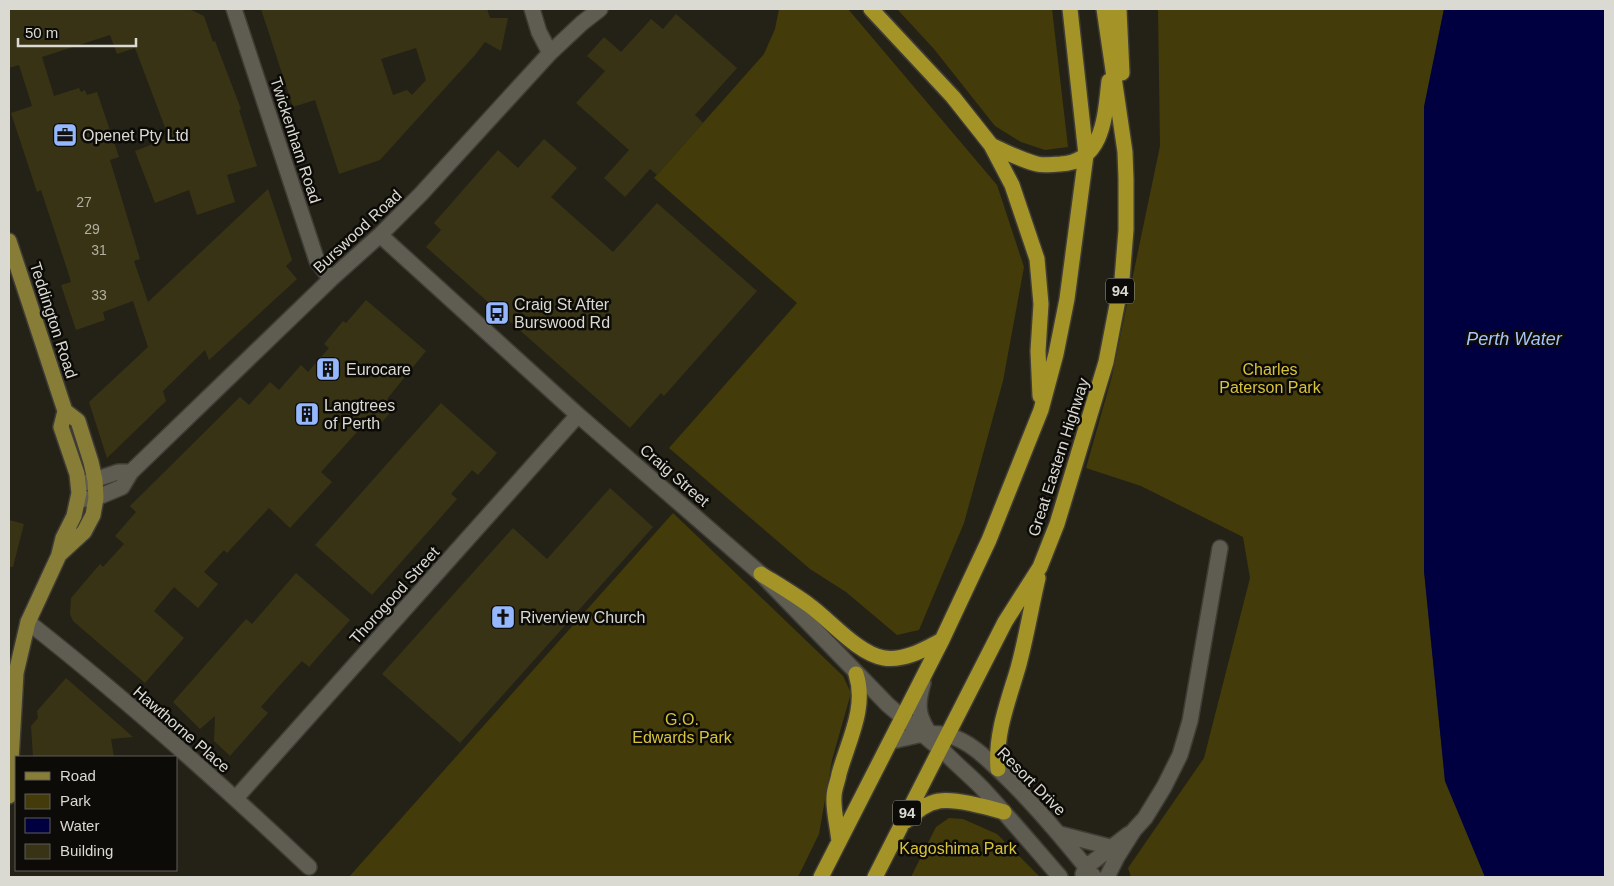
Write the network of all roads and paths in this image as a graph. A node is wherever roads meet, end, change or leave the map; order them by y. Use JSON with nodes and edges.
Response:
{"nodes":[{"id":1,"x":234,"y":9,"type":"edge"},
{"id":2,"x":532,"y":9,"type":"edge"},
{"id":3,"x":600,"y":9,"type":"edge"},
{"id":4,"x":871,"y":9,"type":"edge"},
{"id":5,"x":1070,"y":9,"type":"edge"},
{"id":6,"x":1104,"y":9,"type":"edge"},
{"id":7,"x":1119,"y":9,"type":"edge"},
{"id":8,"x":550,"y":53,"type":"junction"},
{"id":9,"x":1111,"y":57,"type":"junction"},
{"id":10,"x":991,"y":145,"type":"junction"},
{"id":11,"x":1125,"y":152,"type":"junction"},
{"id":12,"x":1086,"y":155,"type":"junction"},
{"id":13,"x":380,"y":235,"type":"junction"},
{"id":14,"x":9,"y":241,"type":"edge"},
{"id":15,"x":331,"y":279,"type":"junction"},
{"id":16,"x":1041,"y":410,"type":"junction"},
{"id":17,"x":65,"y":411,"type":"junction"},
{"id":18,"x":578,"y":415,"type":"junction"},
{"id":19,"x":131,"y":472,"type":"junction"},
{"id":20,"x":95,"y":480,"type":"junction"},
{"id":21,"x":79,"y":493,"type":"junction"},
{"id":22,"x":96,"y":498,"type":"junction"},
{"id":23,"x":1220,"y":548,"type":"dead end"},
{"id":24,"x":59,"y":555,"type":"junction"},
{"id":25,"x":1040,"y":567,"type":"junction"},
{"id":26,"x":761,"y":574,"type":"junction"},
{"id":27,"x":28,"y":622,"type":"junction"},
{"id":28,"x":942,"y":640,"type":"junction"},
{"id":29,"x":856,"y":674,"type":"junction"},
{"id":30,"x":924,"y":677,"type":"junction"},
{"id":31,"x":903,"y":718,"type":"junction"},
{"id":32,"x":10,"y":723,"type":"edge"},
{"id":33,"x":926,"y":734,"type":"junction"},
{"id":34,"x":948,"y":735,"type":"junction"},
{"id":35,"x":891,"y":741,"type":"junction"},
{"id":36,"x":940,"y":749,"type":"junction"},
{"id":37,"x":998,"y":769,"type":"junction"},
{"id":38,"x":9,"y":796,"type":"edge"},
{"id":39,"x":236,"y":798,"type":"junction"},
{"id":40,"x":1004,"y":812,"type":"junction"},
{"id":41,"x":901,"y":826,"type":"junction"},
{"id":42,"x":1134,"y":830,"type":"junction"},
{"id":43,"x":1060,"y":834,"type":"junction"},
{"id":44,"x":839,"y":842,"type":"junction"},
{"id":45,"x":1110,"y":847,"type":"junction"},
{"id":46,"x":309,"y":867,"type":"dead end"},
{"id":47,"x":1087,"y":874,"type":"edge"},
{"id":48,"x":821,"y":877,"type":"edge"},
{"id":49,"x":875,"y":877,"type":"edge"},
{"id":50,"x":1060,"y":877,"type":"edge"},
{"id":51,"x":1107,"y":877,"type":"edge"}],
"edges":[{"from":1,"to":15,"type":"street","name":"Twickenham Road"},
{"from":2,"to":8,"type":"street"},
{"from":3,"to":8,"type":"street","name":"Burswood Road"},
{"from":4,"to":10,"type":"highway"},
{"from":5,"to":12,"type":"highway","name":"Great Eastern Highway"},
{"from":6,"to":9,"type":"highway","name":"Great Eastern Highway","number":"94"},
{"from":7,"to":11,"type":"highway"},
{"from":8,"to":13,"type":"street","name":"Burswood Road"},
{"from":9,"to":11,"type":"highway","name":"Great Eastern Highway","number":"94"},
{"from":9,"to":12,"type":"highway"},
{"from":10,"to":12,"type":"highway"},
{"from":10,"to":16,"type":"highway"},
{"from":11,"to":25,"type":"highway","name":"Great Eastern Highway","number":"94"},
{"from":12,"to":16,"type":"highway","name":"Great Eastern Highway"},
{"from":13,"to":15,"type":"street","name":"Burswood Road"},
{"from":13,"to":18,"type":"street","name":"Craig Street"},
{"from":14,"to":17,"type":"main road","name":"Teddington Road"},
{"from":15,"to":19,"type":"street","name":"Burswood Road"},
{"from":16,"to":28,"type":"highway","name":"Great Eastern Highway"},
{"from":17,"to":20,"type":"main road","name":"Teddington Road"},
{"from":17,"to":21,"type":"main road","name":"Teddington Road"},
{"from":18,"to":26,"type":"street","name":"Craig Street"},
{"from":18,"to":39,"type":"street","name":"Thorogood Street"},
{"from":19,"to":20,"type":"street"},
{"from":19,"to":22,"type":"street","name":"Burswood Road"},
{"from":20,"to":21,"type":"street"},
{"from":20,"to":22,"type":"main road","name":"Teddington Road"},
{"from":21,"to":22,"type":"street","name":"Burswood Road"},
{"from":21,"to":24,"type":"main road"},
{"from":22,"to":24,"type":"main road"},
{"from":23,"to":42,"type":"street"},
{"from":24,"to":27,"type":"main road"},
{"from":25,"to":34,"type":"highway","name":"Great Eastern Highway","number":"94"},
{"from":25,"to":37,"type":"highway"},
{"from":26,"to":28,"type":"highway"},
{"from":26,"to":29,"type":"street","name":"Craig Street"},
{"from":27,"to":32,"type":"main road"},
{"from":27,"to":39,"type":"street","name":"Hawthorne Place"},
{"from":28,"to":30,"type":"highway","name":"Great Eastern Highway"},
{"from":29,"to":31,"type":"street","name":"Craig Street"},
{"from":29,"to":44,"type":"highway"},
{"from":30,"to":31,"type":"highway","name":"Great Eastern Highway"},
{"from":30,"to":33,"type":"street"},
{"from":31,"to":33,"type":"street","name":"Craig Street"},
{"from":31,"to":35,"type":"highway","name":"Great Eastern Highway"},
{"from":32,"to":38,"type":"main road"},
{"from":33,"to":34,"type":"street","name":"Resort Drive"},
{"from":33,"to":35,"type":"street","name":"Resort Drive"},
{"from":33,"to":36,"type":"street","name":"Craig Street"},
{"from":34,"to":36,"type":"highway","name":"Great Eastern Highway","number":"94"},
{"from":34,"to":37,"type":"street","name":"Resort Drive"},
{"from":35,"to":44,"type":"highway","name":"Great Eastern Highway"},
{"from":36,"to":40,"type":"street"},
{"from":36,"to":41,"type":"highway","name":"Great Eastern Highway","number":"94"},
{"from":37,"to":43,"type":"street","name":"Resort Drive"},
{"from":39,"to":46,"type":"street","name":"Hawthorne Place"},
{"from":40,"to":41,"type":"highway"},
{"from":40,"to":50,"type":"street"},
{"from":41,"to":49,"type":"highway","name":"Great Eastern Highway","number":"94"},
{"from":42,"to":45,"type":"street"},
{"from":42,"to":51,"type":"street"},
{"from":43,"to":45,"type":"street"},
{"from":43,"to":47,"type":"street","name":"Resort Drive"},
{"from":44,"to":48,"type":"highway","name":"Great Eastern Highway"},
{"from":45,"to":47,"type":"street"}]}
